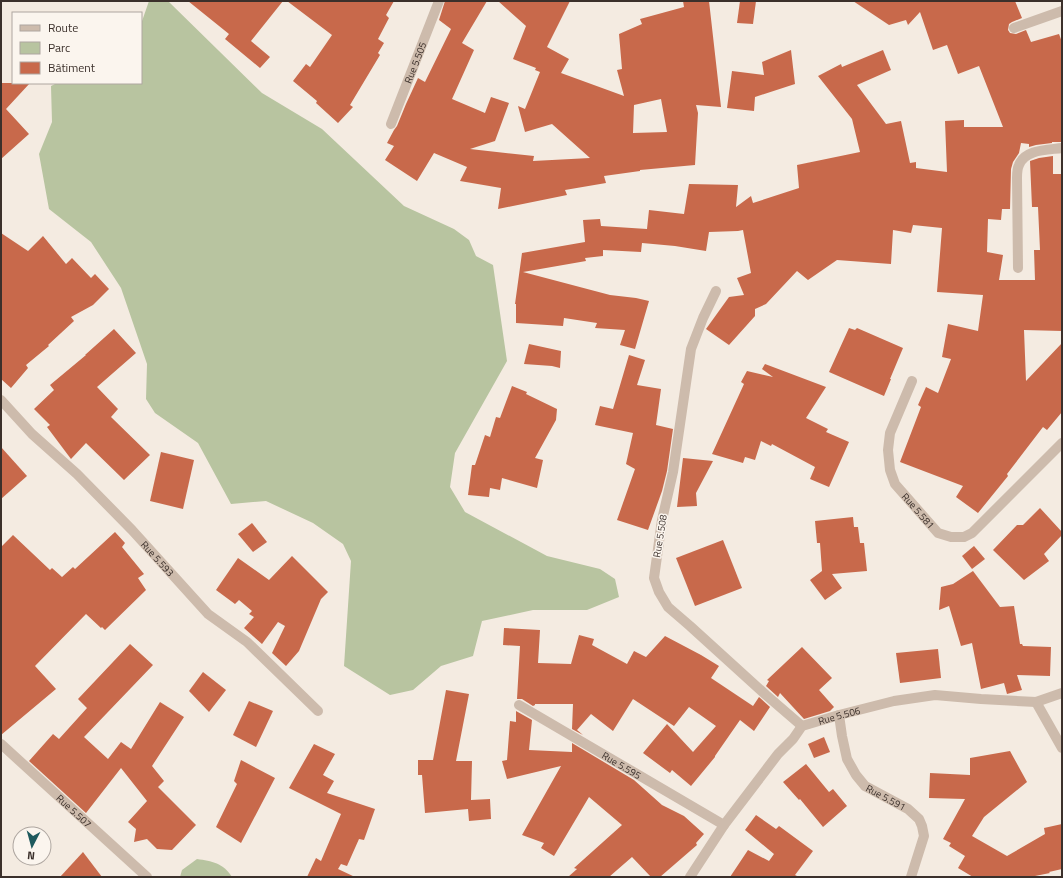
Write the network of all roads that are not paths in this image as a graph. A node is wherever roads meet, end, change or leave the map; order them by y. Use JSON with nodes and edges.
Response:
{"nodes":[{"id":1,"x":439,"y":1,"type":"edge"},
{"id":2,"x":1062,"y":12,"type":"edge"},
{"id":3,"x":1014,"y":28,"type":"dead end"},
{"id":4,"x":391,"y":124,"type":"dead end"},
{"id":5,"x":1062,"y":148,"type":"edge"},
{"id":6,"x":1018,"y":268,"type":"dead end"},
{"id":7,"x":716,"y":291,"type":"dead end"},
{"id":8,"x":912,"y":381,"type":"dead end"},
{"id":9,"x":1,"y":400,"type":"edge"},
{"id":10,"x":1062,"y":443,"type":"edge"},
{"id":11,"x":1062,"y":693,"type":"edge"},
{"id":12,"x":1036,"y":702,"type":"junction"},
{"id":13,"x":519,"y":705,"type":"dead end"},
{"id":14,"x":318,"y":711,"type":"dead end"},
{"id":15,"x":839,"y":715,"type":"junction"},
{"id":16,"x":802,"y":726,"type":"junction"},
{"id":17,"x":1,"y":744,"type":"edge"},
{"id":18,"x":1062,"y":748,"type":"edge"},
{"id":19,"x":724,"y":825,"type":"junction"},
{"id":20,"x":147,"y":877,"type":"edge"},
{"id":21,"x":690,"y":877,"type":"edge"},
{"id":22,"x":911,"y":877,"type":"edge"}],
"edges":[{"from":1,"to":4,"type":"street","name":"Rue 5.505"},
{"from":2,"to":3,"type":"street"},
{"from":5,"to":6,"type":"street"},
{"from":7,"to":16,"type":"street","name":"Rue 5.508"},
{"from":8,"to":10,"type":"street","name":"Rue 5.581"},
{"from":9,"to":14,"type":"street","name":"Rue 5.593"},
{"from":11,"to":12,"type":"street","name":"Rue 5.506"},
{"from":12,"to":15,"type":"street","name":"Rue 5.506"},
{"from":12,"to":18,"type":"street"},
{"from":13,"to":19,"type":"street","name":"Rue 5.595"},
{"from":15,"to":16,"type":"street","name":"Rue 5.506"},
{"from":15,"to":22,"type":"street","name":"Rue 5.591"},
{"from":16,"to":19,"type":"street"},
{"from":17,"to":20,"type":"street","name":"Rue 5.507"},
{"from":19,"to":21,"type":"street"}]}
